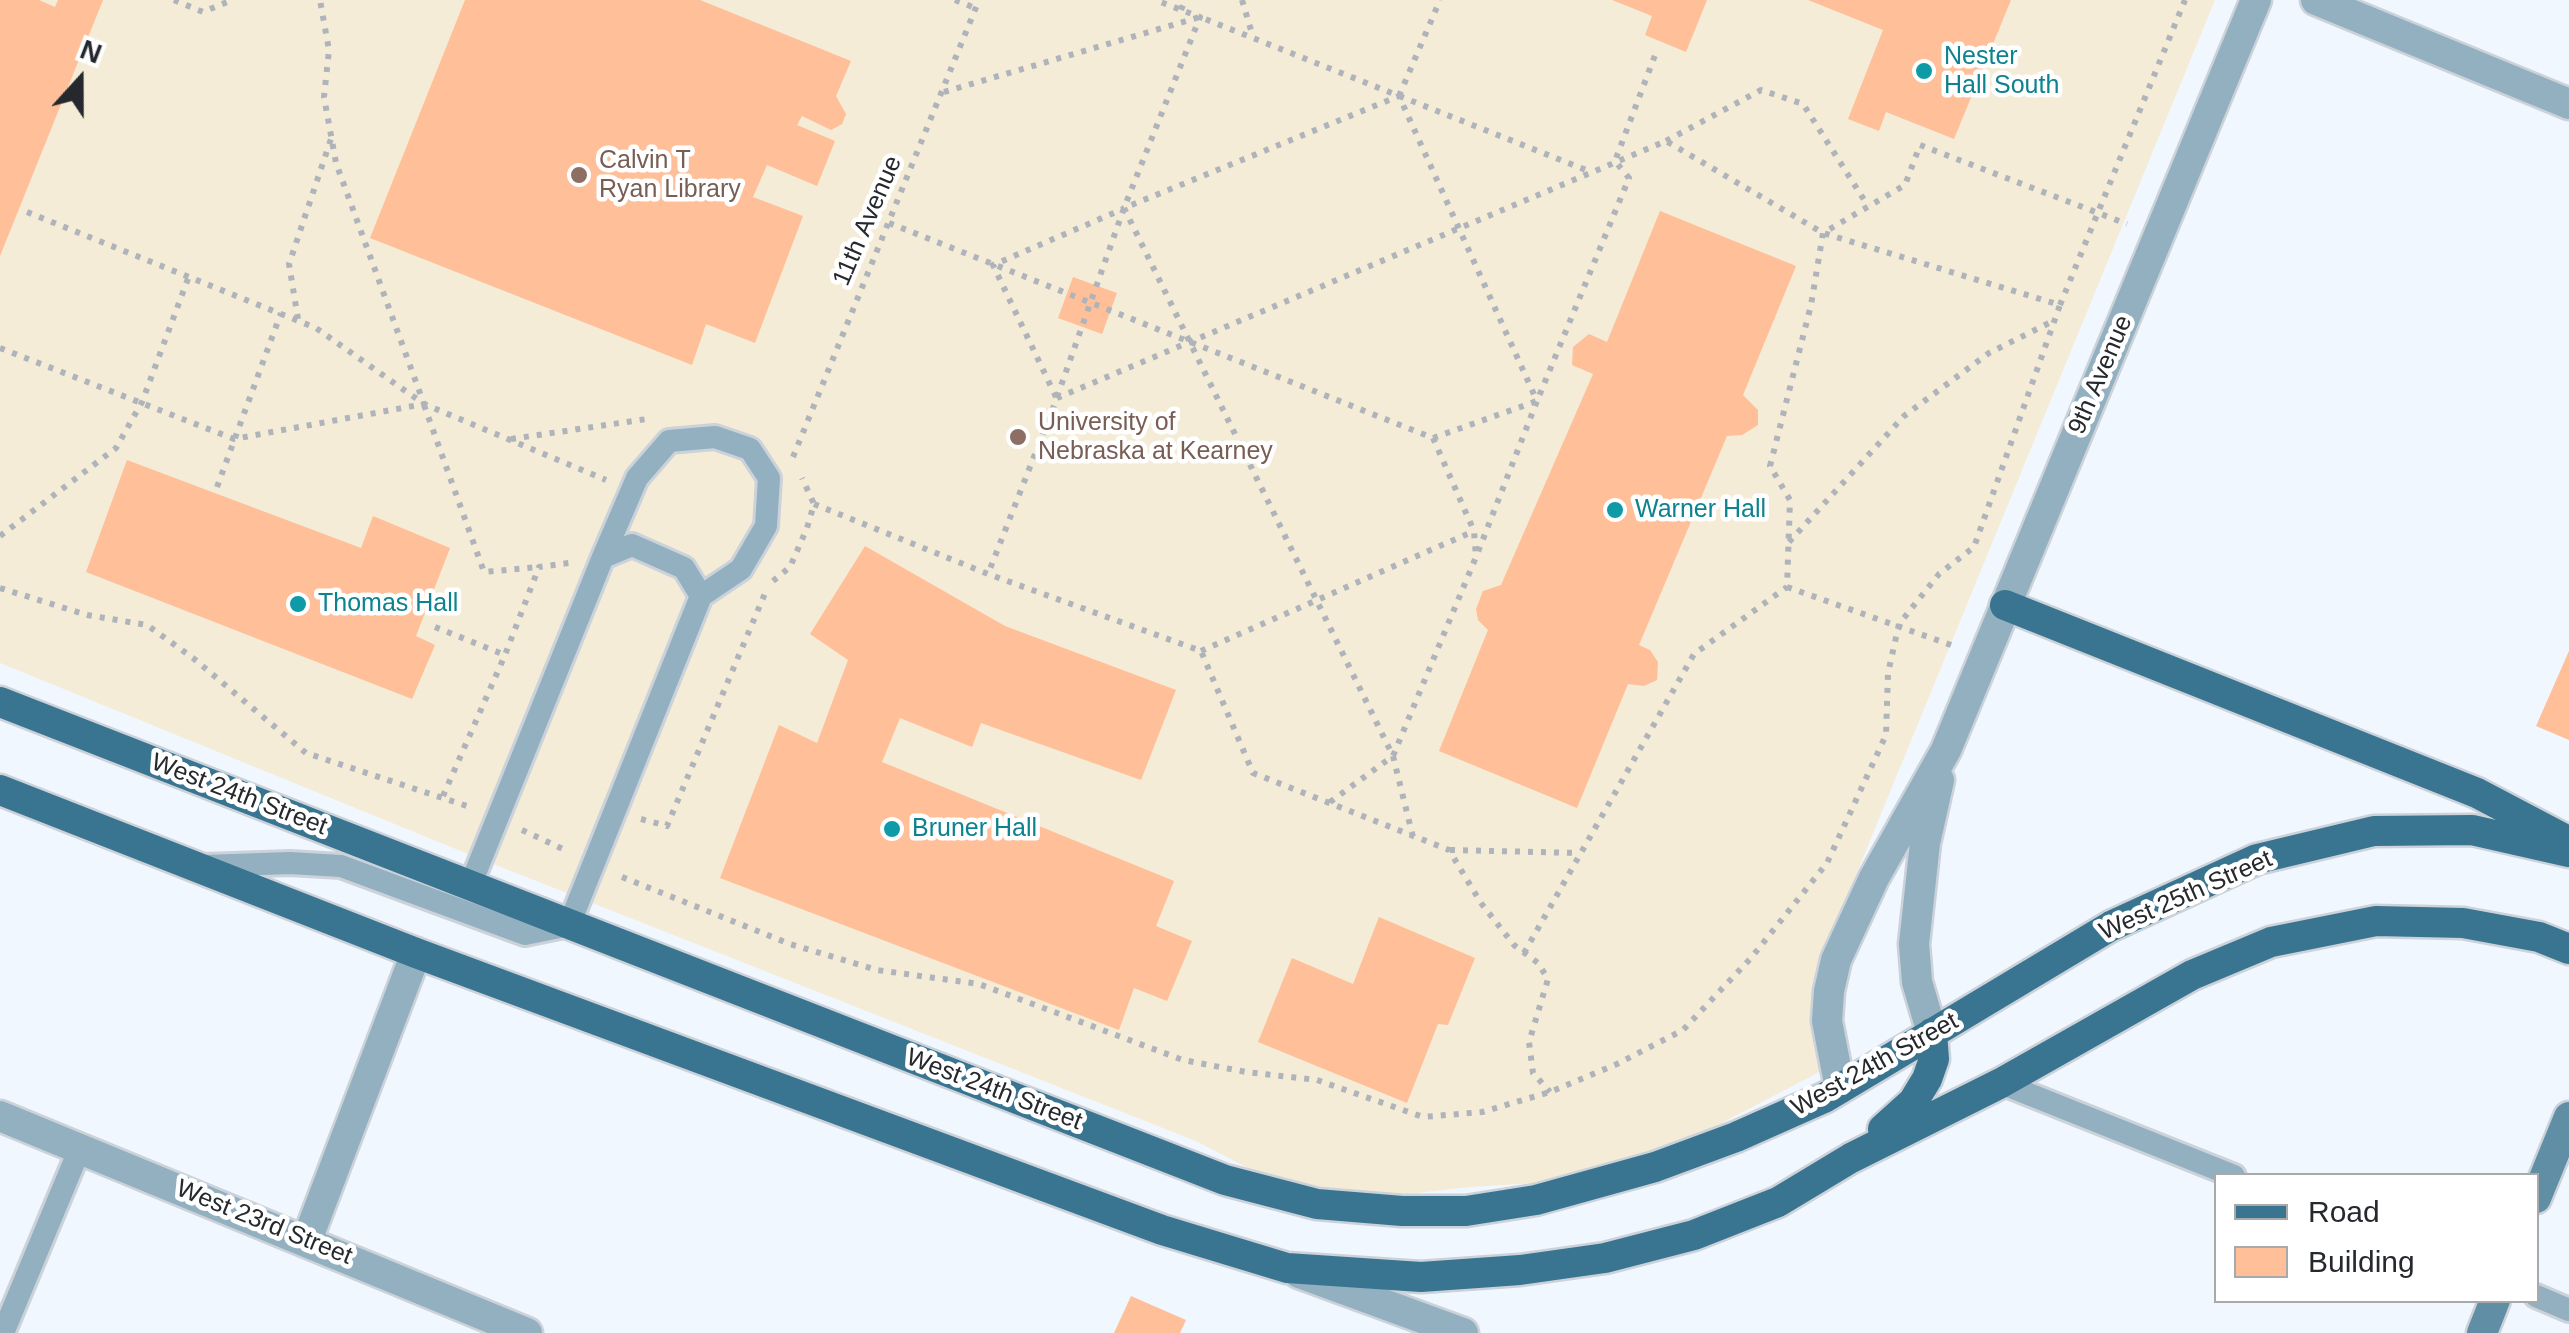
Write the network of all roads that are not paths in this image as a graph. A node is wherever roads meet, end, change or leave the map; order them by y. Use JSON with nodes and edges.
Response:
{"nodes":[{"id":1,"x":2256,"y":0,"type":"edge"},
{"id":2,"x":2316,"y":0,"type":"edge"},
{"id":3,"x":2569,"y":104,"type":"edge"},
{"id":4,"x":602,"y":557,"type":"junction"},
{"id":5,"x":700,"y":596,"type":"junction"},
{"id":6,"x":2005,"y":605,"type":"junction"},
{"id":7,"x":0,"y":702,"type":"edge"},
{"id":8,"x":1946,"y":750,"type":"junction"},
{"id":9,"x":0,"y":790,"type":"edge"},
{"id":10,"x":2569,"y":842,"type":"edge"},
{"id":11,"x":2569,"y":852,"type":"edge"},
{"id":12,"x":196,"y":866,"type":"junction"},
{"id":13,"x":470,"y":886,"type":"junction"},
{"id":14,"x":569,"y":925,"type":"junction"},
{"id":15,"x":2569,"y":949,"type":"edge"},
{"id":16,"x":416,"y":953,"type":"junction"},
{"id":17,"x":1994,"y":998,"type":"joint"},
{"id":18,"x":1932,"y":1032,"type":"junction"},
{"id":19,"x":2001,"y":1083,"type":"junction"},
{"id":20,"x":1840,"y":1088,"type":"junction"},
{"id":21,"x":0,"y":1116,"type":"edge"},
{"id":22,"x":2569,"y":1118,"type":"edge"},
{"id":23,"x":80,"y":1148,"type":"junction"},
{"id":24,"x":1851,"y":1158,"type":"junction"},
{"id":25,"x":2226,"y":1173,"type":"edge"},
{"id":26,"x":2539,"y":1191,"type":"edge"},
{"id":27,"x":307,"y":1240,"type":"junction"},
{"id":28,"x":1287,"y":1268,"type":"junction"},
{"id":29,"x":2539,"y":1297,"type":"edge"},
{"id":30,"x":2494,"y":1303,"type":"edge"},
{"id":31,"x":2569,"y":1310,"type":"edge"},
{"id":32,"x":3,"y":1333,"type":"edge"},
{"id":33,"x":527,"y":1333,"type":"edge"},
{"id":34,"x":1463,"y":1333,"type":"edge"},
{"id":35,"x":2482,"y":1333,"type":"edge"}],
"edges":[{"from":1,"to":6,"type":"street","name":"9th Avenue"},
{"from":2,"to":3,"type":"street"},
{"from":4,"to":5,"type":"lane"},
{"from":4,"to":5,"type":"lane"},
{"from":4,"to":13,"type":"lane"},
{"from":5,"to":14,"type":"lane"},
{"from":6,"to":8,"type":"street","name":"9th Avenue"},
{"from":6,"to":10,"type":"main road"},
{"from":7,"to":13,"type":"main road","name":"West 24th Street"},
{"from":8,"to":18,"type":"street","name":"9th Avenue"},
{"from":8,"to":20,"type":"street","name":"9th Avenue"},
{"from":9,"to":12,"type":"main road"},
{"from":11,"to":17,"type":"main road","name":"West 25th Street"},
{"from":12,"to":14,"type":"lane"},
{"from":12,"to":16,"type":"main road"},
{"from":13,"to":14,"type":"main road","name":"West 24th Street"},
{"from":14,"to":20,"type":"main road","name":"West 24th Street"},
{"from":15,"to":19,"type":"main road"},
{"from":16,"to":27,"type":"street"},
{"from":16,"to":28,"type":"main road"},
{"from":17,"to":18,"type":"main road","name":"West 24th Street"},
{"from":18,"to":20,"type":"main road","name":"West 24th Street"},
{"from":18,"to":24,"type":"main road"},
{"from":19,"to":24,"type":"main road"},
{"from":19,"to":25,"type":"lane"},
{"from":21,"to":23,"type":"street","name":"West 23rd Street"},
{"from":22,"to":26,"type":"street"},
{"from":23,"to":27,"type":"street","name":"West 23rd Street"},
{"from":23,"to":32,"type":"lane"},
{"from":24,"to":28,"type":"main road"},
{"from":27,"to":33,"type":"street","name":"West 23rd Street"},
{"from":28,"to":34,"type":"street"},
{"from":29,"to":31,"type":"lane"},
{"from":30,"to":35,"type":"street"}]}
